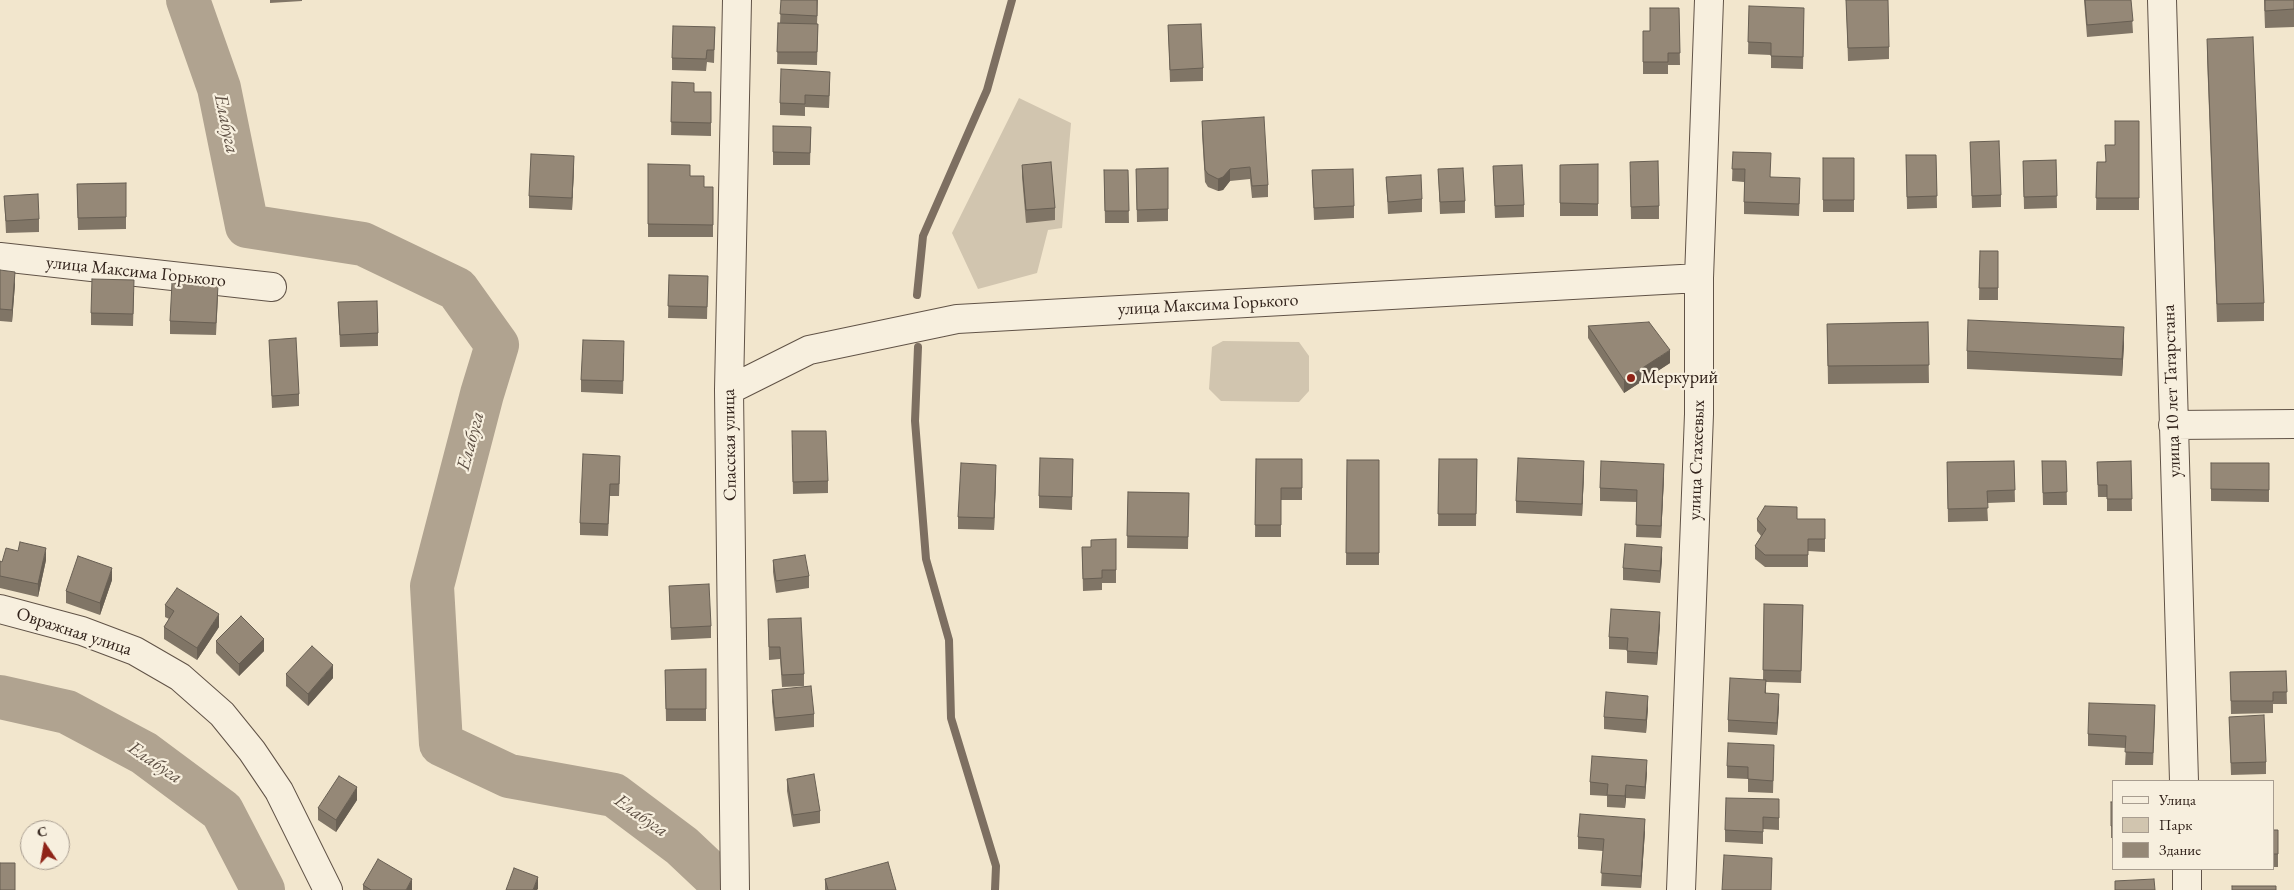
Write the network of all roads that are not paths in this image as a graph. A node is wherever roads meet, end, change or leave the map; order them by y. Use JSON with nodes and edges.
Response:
{"nodes":[{"id":1,"x":738,"y":0,"type":"edge"},
{"id":2,"x":1709,"y":0,"type":"edge"},
{"id":3,"x":2162,"y":0,"type":"edge"},
{"id":4,"x":0,"y":257,"type":"edge"},
{"id":5,"x":1699,"y":278,"type":"junction"},
{"id":6,"x":272,"y":287,"type":"dead end"},
{"id":7,"x":729,"y":390,"type":"junction"},
{"id":8,"x":2294,"y":424,"type":"edge"},
{"id":9,"x":2173,"y":426,"type":"junction"},
{"id":10,"x":0,"y":609,"type":"edge"},
{"id":11,"x":2184,"y":780,"type":"edge"},
{"id":12,"x":2186,"y":870,"type":"edge"},
{"id":13,"x":328,"y":890,"type":"edge"},
{"id":14,"x":735,"y":890,"type":"edge"},
{"id":15,"x":1681,"y":890,"type":"edge"},
{"id":16,"x":2187,"y":890,"type":"edge"}],
"edges":[{"from":1,"to":7,"type":"street","name":"Спасская улица"},
{"from":2,"to":5,"type":"street","name":"улица Стахеевых"},
{"from":3,"to":9,"type":"street","name":"улица 10 лет Татарстана"},
{"from":4,"to":6,"type":"street","name":"улица Максима Горького"},
{"from":5,"to":7,"type":"street","name":"улица Максима Горького"},
{"from":5,"to":15,"type":"street","name":"улица Стахеевых"},
{"from":7,"to":14,"type":"street","name":"Спасская улица"},
{"from":8,"to":9,"type":"street"},
{"from":9,"to":11,"type":"street","name":"улица 10 лет Татарстана"},
{"from":10,"to":13,"type":"street","name":"Овражная улица"},
{"from":12,"to":16,"type":"street"}]}
